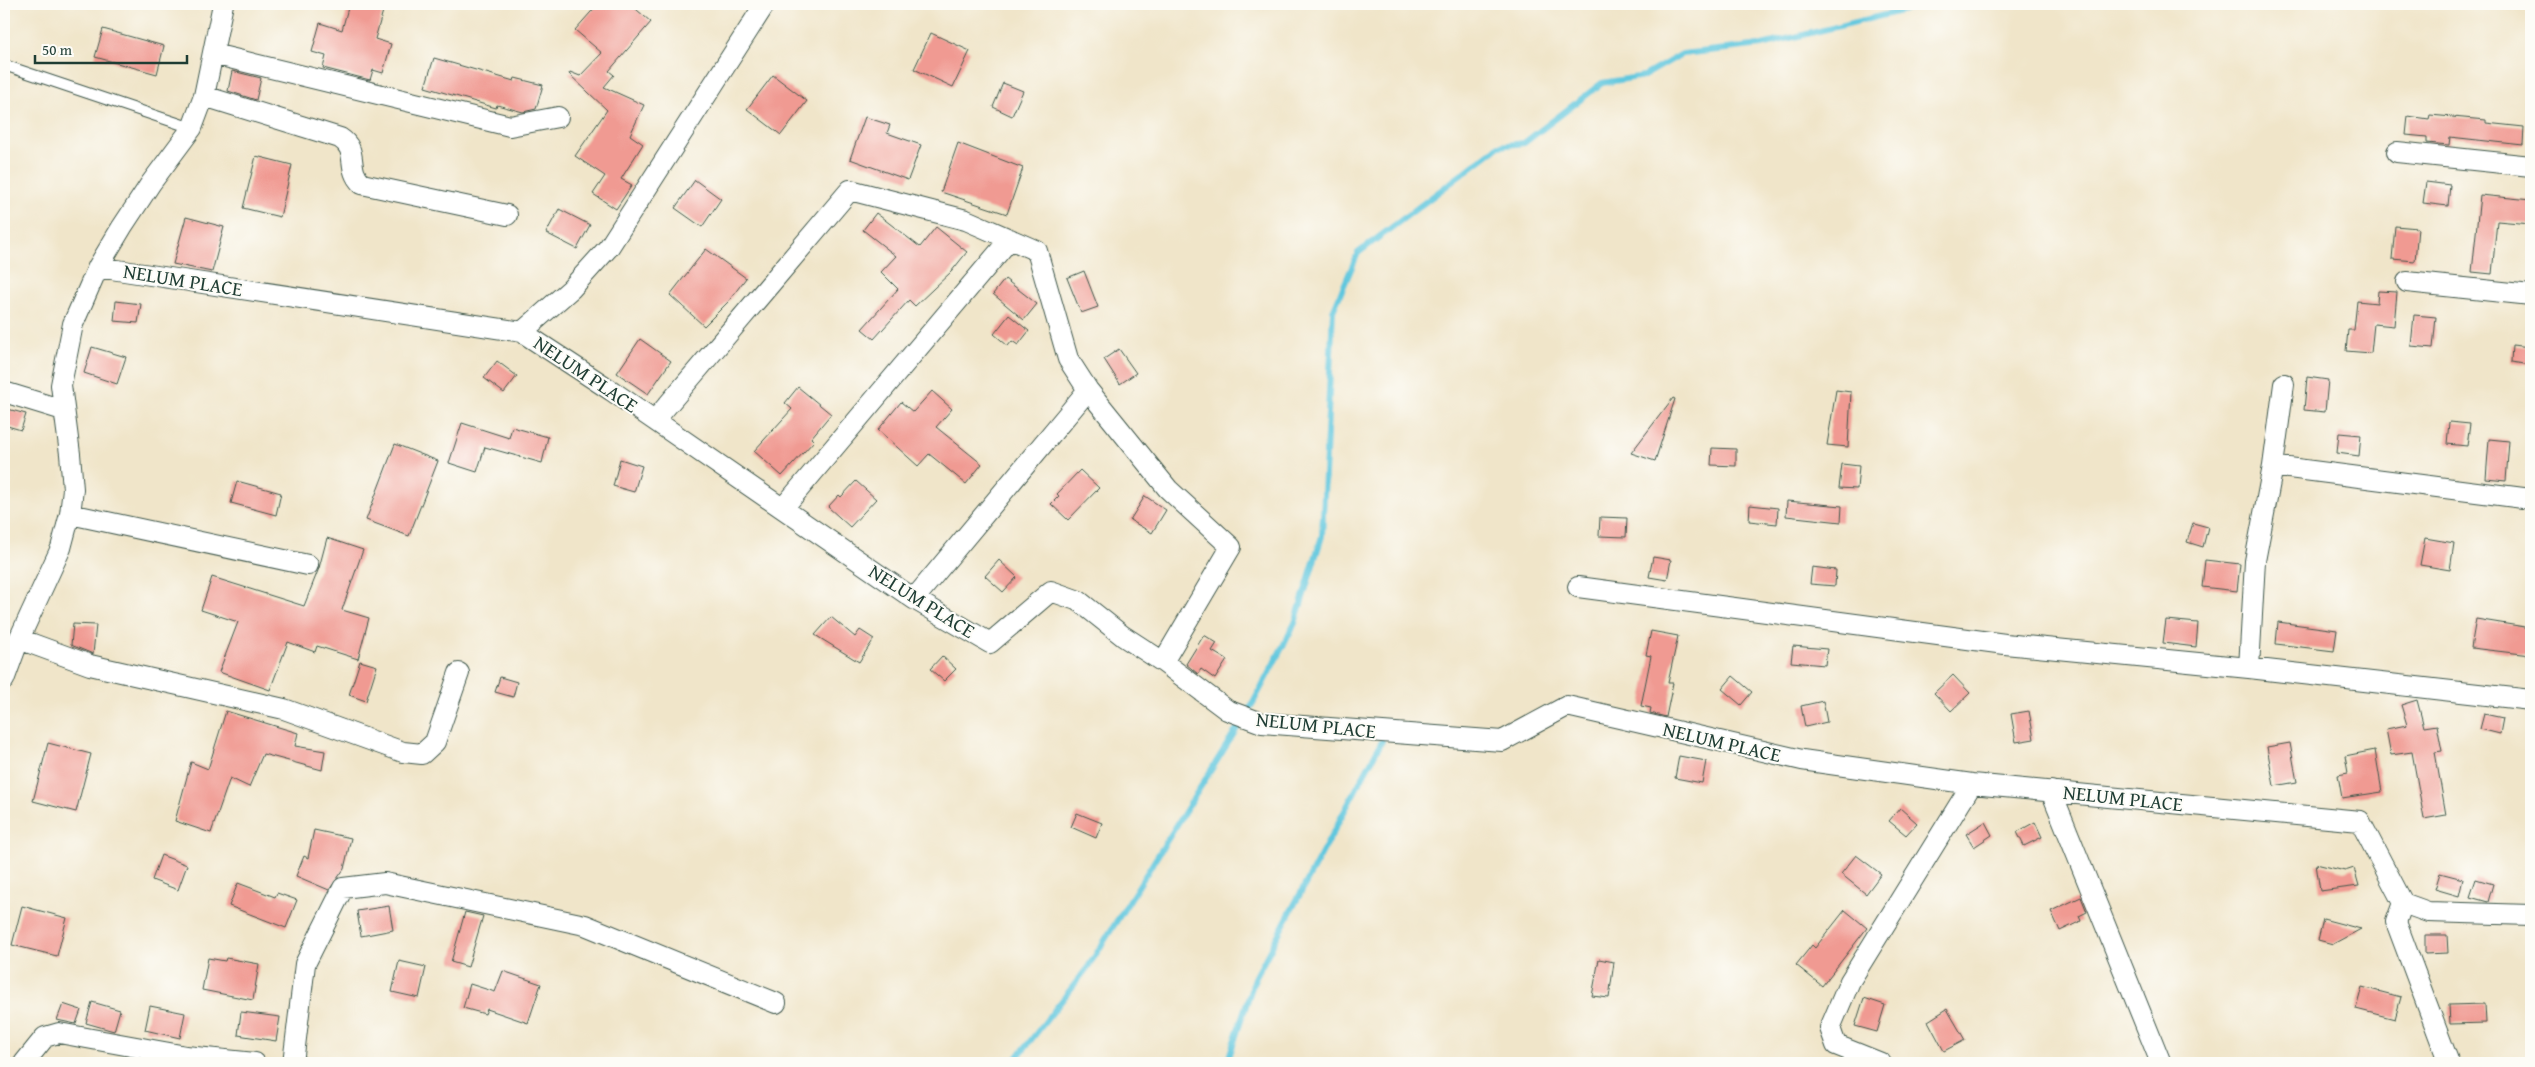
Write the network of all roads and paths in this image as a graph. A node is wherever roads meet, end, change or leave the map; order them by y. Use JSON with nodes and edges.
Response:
{"nodes":[{"id":1,"x":223,"y":4,"type":"edge"},
{"id":2,"x":765,"y":4,"type":"edge"},
{"id":3,"x":213,"y":54,"type":"junction"},
{"id":4,"x":4,"y":65,"type":"edge"},
{"id":5,"x":204,"y":96,"type":"junction"},
{"id":6,"x":558,"y":117,"type":"dead end"},
{"id":7,"x":192,"y":128,"type":"junction"},
{"id":8,"x":2397,"y":152,"type":"dead end"},
{"id":9,"x":2531,"y":166,"type":"edge"},
{"id":10,"x":507,"y":215,"type":"dead end"},
{"id":11,"x":1010,"y":240,"type":"junction"},
{"id":12,"x":98,"y":267,"type":"junction"},
{"id":13,"x":2407,"y":282,"type":"dead end"},
{"id":14,"x":2531,"y":295,"type":"edge"},
{"id":15,"x":522,"y":332,"type":"junction"},
{"id":16,"x":2284,"y":384,"type":"dead end"},
{"id":17,"x":1088,"y":390,"type":"junction"},
{"id":18,"x":4,"y":392,"type":"edge"},
{"id":19,"x":63,"y":410,"type":"junction"},
{"id":20,"x":655,"y":420,"type":"junction"},
{"id":21,"x":2273,"y":466,"type":"junction"},
{"id":22,"x":2531,"y":499,"type":"edge"},
{"id":23,"x":783,"y":508,"type":"junction"},
{"id":24,"x":70,"y":514,"type":"junction"},
{"id":25,"x":308,"y":565,"type":"dead end"},
{"id":26,"x":1578,"y":587,"type":"dead end"},
{"id":27,"x":914,"y":599,"type":"junction"},
{"id":28,"x":19,"y":639,"type":"junction"},
{"id":29,"x":1163,"y":662,"type":"junction"},
{"id":30,"x":2249,"y":668,"type":"junction"},
{"id":31,"x":459,"y":673,"type":"dead end"},
{"id":32,"x":4,"y":680,"type":"edge"},
{"id":33,"x":2531,"y":700,"type":"edge"},
{"id":34,"x":1972,"y":784,"type":"junction"},
{"id":35,"x":2051,"y":791,"type":"junction"},
{"id":36,"x":2403,"y":903,"type":"junction"},
{"id":37,"x":2531,"y":915,"type":"edge"},
{"id":38,"x":776,"y":1003,"type":"dead end"},
{"id":39,"x":24,"y":1063,"type":"edge"},
{"id":40,"x":255,"y":1063,"type":"edge"},
{"id":41,"x":293,"y":1063,"type":"edge"},
{"id":42,"x":1881,"y":1063,"type":"edge"},
{"id":43,"x":2161,"y":1063,"type":"edge"},
{"id":44,"x":2449,"y":1063,"type":"edge"}],
"edges":[{"from":1,"to":3,"type":"street"},
{"from":2,"to":15,"type":"street"},
{"from":3,"to":5,"type":"street"},
{"from":3,"to":6,"type":"street"},
{"from":4,"to":7,"type":"lane"},
{"from":5,"to":7,"type":"street"},
{"from":5,"to":10,"type":"street"},
{"from":7,"to":12,"type":"street"},
{"from":8,"to":9,"type":"street"},
{"from":11,"to":17,"type":"street"},
{"from":11,"to":20,"type":"street"},
{"from":11,"to":23,"type":"street"},
{"from":12,"to":15,"type":"street","name":"NELUM PLACE"},
{"from":12,"to":19,"type":"street"},
{"from":13,"to":14,"type":"street"},
{"from":15,"to":20,"type":"street","name":"NELUM PLACE"},
{"from":16,"to":21,"type":"street"},
{"from":17,"to":27,"type":"street"},
{"from":17,"to":29,"type":"street"},
{"from":18,"to":19,"type":"street"},
{"from":19,"to":24,"type":"street"},
{"from":20,"to":23,"type":"street","name":"NELUM PLACE"},
{"from":21,"to":22,"type":"street"},
{"from":21,"to":30,"type":"street"},
{"from":23,"to":27,"type":"street","name":"NELUM PLACE"},
{"from":24,"to":25,"type":"street"},
{"from":24,"to":28,"type":"street"},
{"from":26,"to":30,"type":"street"},
{"from":27,"to":29,"type":"street","name":"NELUM PLACE"},
{"from":28,"to":31,"type":"street"},
{"from":28,"to":32,"type":"street"},
{"from":29,"to":34,"type":"street","name":"NELUM PLACE"},
{"from":30,"to":33,"type":"street"},
{"from":34,"to":35,"type":"street","name":"NELUM PLACE"},
{"from":34,"to":42,"type":"street"},
{"from":35,"to":36,"type":"street","name":"NELUM PLACE"},
{"from":35,"to":43,"type":"street"},
{"from":36,"to":37,"type":"street"},
{"from":36,"to":44,"type":"street"},
{"from":38,"to":41,"type":"street"},
{"from":39,"to":40,"type":"street"}]}
